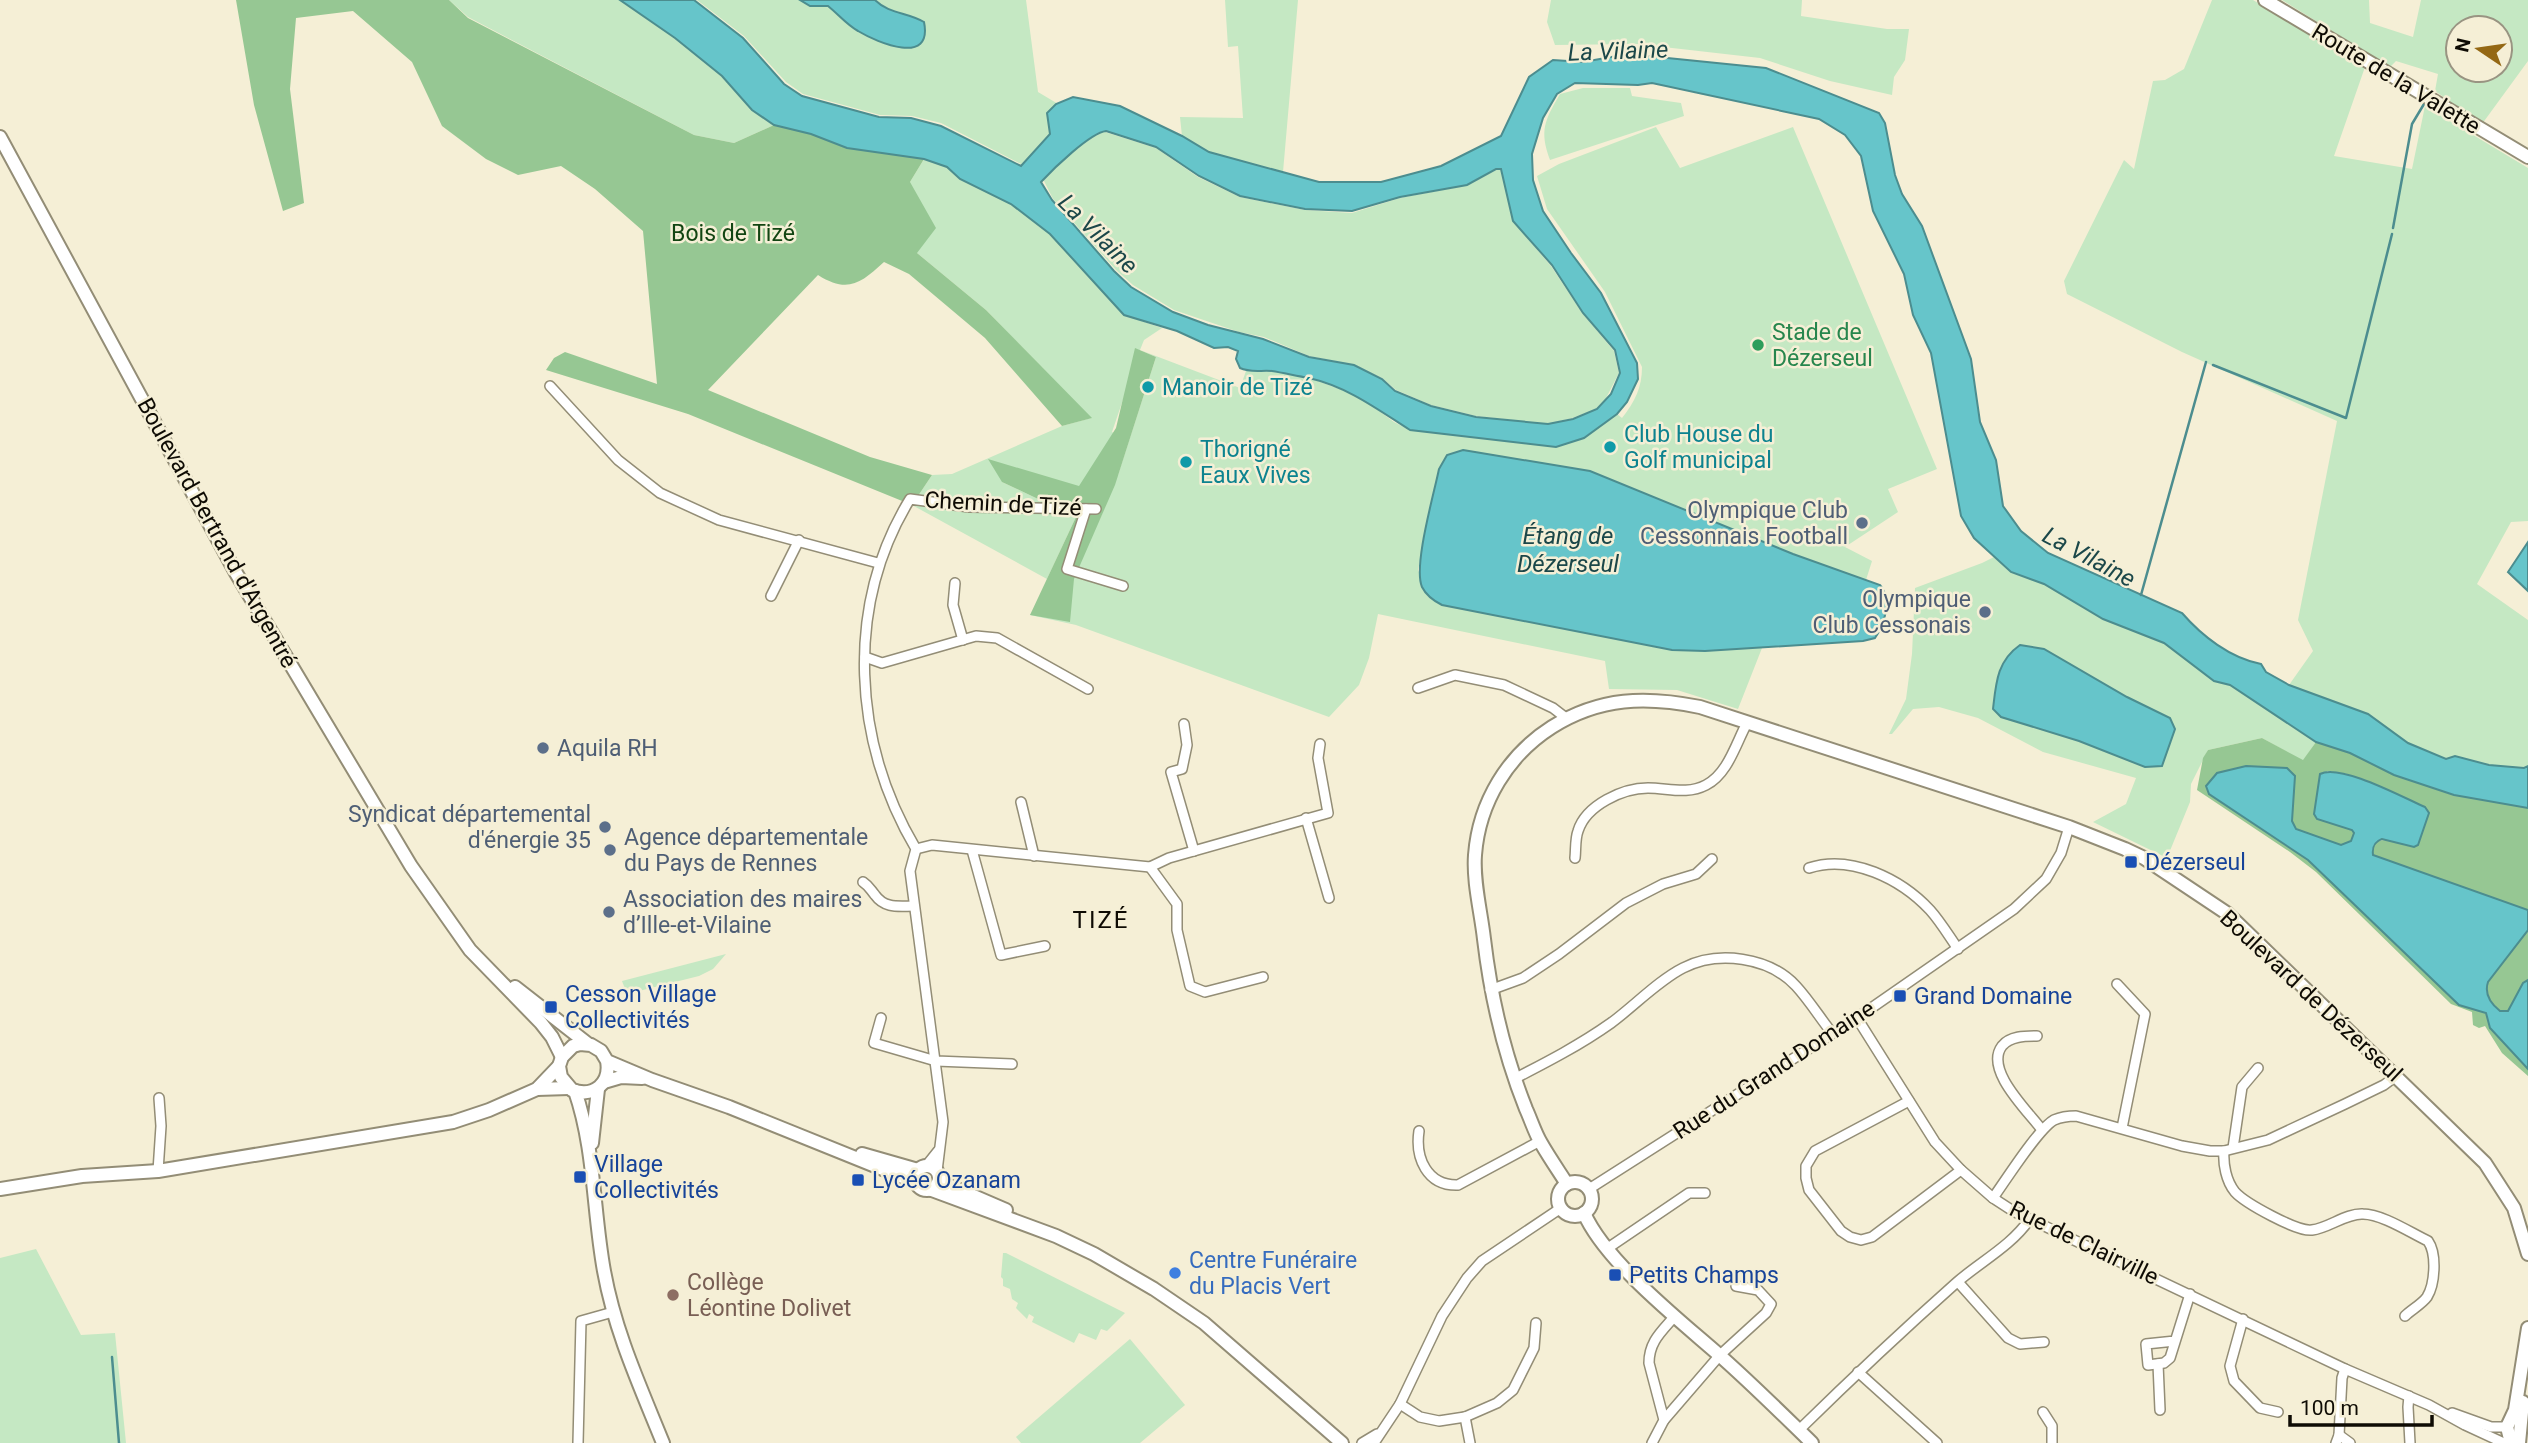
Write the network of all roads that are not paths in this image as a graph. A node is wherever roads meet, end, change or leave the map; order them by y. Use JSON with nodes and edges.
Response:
{"nodes":[{"id":1,"x":2265,"y":0,"type":"edge"},
{"id":2,"x":0,"y":137,"type":"edge"},
{"id":3,"x":2528,"y":157,"type":"edge"},
{"id":4,"x":550,"y":386,"type":"dead end"},
{"id":5,"x":799,"y":540,"type":"junction"},
{"id":6,"x":878,"y":563,"type":"junction"},
{"id":7,"x":955,"y":583,"type":"dead end"},
{"id":8,"x":1123,"y":586,"type":"dead end"},
{"id":9,"x":771,"y":596,"type":"dead end"},
{"id":10,"x":963,"y":640,"type":"junction"},
{"id":11,"x":865,"y":657,"type":"junction"},
{"id":12,"x":1418,"y":688,"type":"dead end"},
{"id":13,"x":1088,"y":689,"type":"dead end"},
{"id":14,"x":1566,"y":718,"type":"junction"},
{"id":15,"x":1747,"y":723,"type":"junction"},
{"id":16,"x":1184,"y":724,"type":"dead end"},
{"id":17,"x":1320,"y":744,"type":"dead end"},
{"id":18,"x":1021,"y":802,"type":"dead end"},
{"id":19,"x":1306,"y":818,"type":"junction"},
{"id":20,"x":2069,"y":827,"type":"junction"},
{"id":21,"x":916,"y":849,"type":"junction"},
{"id":22,"x":972,"y":850,"type":"junction"},
{"id":23,"x":1194,"y":851,"type":"junction"},
{"id":24,"x":1034,"y":856,"type":"junction"},
{"id":25,"x":1575,"y":858,"type":"dead end"},
{"id":26,"x":1712,"y":859,"type":"dead end"},
{"id":27,"x":1150,"y":867,"type":"junction"},
{"id":28,"x":1809,"y":868,"type":"dead end"},
{"id":29,"x":863,"y":882,"type":"dead end"},
{"id":30,"x":1329,"y":898,"type":"dead end"},
{"id":31,"x":915,"y":906,"type":"junction"},
{"id":32,"x":447,"y":921,"type":"junction"},
{"id":33,"x":1045,"y":946,"type":"dead end"},
{"id":34,"x":1958,"y":949,"type":"junction"},
{"id":35,"x":1263,"y":977,"type":"dead end"},
{"id":36,"x":2117,"y":984,"type":"dead end"},
{"id":37,"x":1490,"y":990,"type":"junction"},
{"id":38,"x":881,"y":1018,"type":"dead end"},
{"id":39,"x":1857,"y":1018,"type":"junction"},
{"id":40,"x":1832,"y":1033,"type":"junction"},
{"id":41,"x":2037,"y":1036,"type":"dead end"},
{"id":42,"x":588,"y":1044,"type":"junction"},
{"id":43,"x":607,"y":1060,"type":"junction"},
{"id":44,"x":936,"y":1061,"type":"junction"},
{"id":45,"x":560,"y":1062,"type":"junction"},
{"id":46,"x":1012,"y":1064,"type":"dead end"},
{"id":47,"x":2258,"y":1068,"type":"dead end"},
{"id":48,"x":2396,"y":1076,"type":"junction"},
{"id":49,"x":1514,"y":1079,"type":"junction"},
{"id":50,"x":652,"y":1080,"type":"junction"},
{"id":51,"x":601,"y":1085,"type":"junction"},
{"id":52,"x":537,"y":1089,"type":"junction"},
{"id":53,"x":572,"y":1090,"type":"junction"},
{"id":54,"x":159,"y":1098,"type":"dead end"},
{"id":55,"x":1909,"y":1101,"type":"junction"},
{"id":56,"x":2122,"y":1128,"type":"junction"},
{"id":57,"x":2042,"y":1130,"type":"junction"},
{"id":58,"x":1419,"y":1131,"type":"dead end"},
{"id":59,"x":1540,"y":1142,"type":"junction"},
{"id":60,"x":2228,"y":1149,"type":"junction"},
{"id":61,"x":590,"y":1150,"type":"junction"},
{"id":62,"x":1961,"y":1170,"type":"junction"},
{"id":63,"x":158,"y":1171,"type":"junction"},
{"id":64,"x":927,"y":1173,"type":"junction"},
{"id":65,"x":1566,"y":1184,"type":"junction"},
{"id":66,"x":0,"y":1189,"type":"edge"},
{"id":67,"x":1589,"y":1189,"type":"junction"},
{"id":68,"x":932,"y":1190,"type":"junction"},
{"id":69,"x":1705,"y":1193,"type":"dead end"},
{"id":70,"x":1993,"y":1198,"type":"junction"},
{"id":71,"x":1561,"y":1208,"type":"junction"},
{"id":72,"x":1584,"y":1213,"type":"junction"},
{"id":73,"x":2029,"y":1220,"type":"junction"},
{"id":74,"x":1056,"y":1236,"type":"junction"},
{"id":75,"x":1608,"y":1248,"type":"junction"},
{"id":76,"x":2528,"y":1254,"type":"edge"},
{"id":77,"x":1958,"y":1282,"type":"junction"},
{"id":78,"x":1736,"y":1286,"type":"dead end"},
{"id":79,"x":2190,"y":1294,"type":"junction"},
{"id":80,"x":613,"y":1312,"type":"junction"},
{"id":81,"x":2405,"y":1316,"type":"dead end"},
{"id":82,"x":1674,"y":1317,"type":"junction"},
{"id":83,"x":2243,"y":1319,"type":"junction"},
{"id":84,"x":1536,"y":1322,"type":"dead end"},
{"id":85,"x":2528,"y":1328,"type":"edge"},
{"id":86,"x":2175,"y":1341,"type":"junction"},
{"id":87,"x":2044,"y":1342,"type":"dead end"},
{"id":88,"x":2528,"y":1343,"type":"edge"},
{"id":89,"x":1720,"y":1355,"type":"junction"},
{"id":90,"x":2158,"y":1364,"type":"junction"},
{"id":91,"x":2345,"y":1369,"type":"junction"},
{"id":92,"x":1858,"y":1372,"type":"junction"},
{"id":93,"x":2409,"y":1396,"type":"junction"},
{"id":94,"x":1286,"y":1397,"type":"junction"},
{"id":95,"x":1400,"y":1404,"type":"junction"},
{"id":96,"x":2429,"y":1405,"type":"junction"},
{"id":97,"x":2160,"y":1410,"type":"dead end"},
{"id":98,"x":2043,"y":1412,"type":"dead end"},
{"id":99,"x":2278,"y":1412,"type":"dead end"},
{"id":100,"x":1465,"y":1417,"type":"junction"},
{"id":101,"x":1664,"y":1420,"type":"junction"},
{"id":102,"x":2507,"y":1427,"type":"junction"},
{"id":103,"x":1799,"y":1430,"type":"junction"},
{"id":104,"x":1378,"y":1433,"type":"junction"},
{"id":105,"x":2337,"y":1439,"type":"edge"},
{"id":106,"x":578,"y":1443,"type":"edge"},
{"id":107,"x":663,"y":1443,"type":"edge"},
{"id":108,"x":1329,"y":1443,"type":"edge"},
{"id":109,"x":1342,"y":1443,"type":"edge"},
{"id":110,"x":1362,"y":1443,"type":"edge"},
{"id":111,"x":1374,"y":1443,"type":"edge"},
{"id":112,"x":1470,"y":1443,"type":"edge"},
{"id":113,"x":1652,"y":1443,"type":"edge"},
{"id":114,"x":1812,"y":1443,"type":"edge"},
{"id":115,"x":1937,"y":1443,"type":"edge"},
{"id":116,"x":2052,"y":1443,"type":"edge"},
{"id":117,"x":2350,"y":1443,"type":"edge"},
{"id":118,"x":2410,"y":1443,"type":"edge"},
{"id":119,"x":2504,"y":1443,"type":"edge"},
{"id":120,"x":2511,"y":1443,"type":"edge"},
{"id":121,"x":2519,"y":1443,"type":"edge"}],
"edges":[{"from":1,"to":3,"type":"street","name":"Route de la Valette"},
{"from":2,"to":32,"type":"street","name":"Boulevard Bertrand d'Argentré"},
{"from":4,"to":5,"type":"street"},
{"from":5,"to":6,"type":"street"},
{"from":5,"to":9,"type":"street"},
{"from":6,"to":8,"type":"street","name":"Chemin de Tizé"},
{"from":6,"to":11,"type":"street"},
{"from":7,"to":10,"type":"street"},
{"from":10,"to":11,"type":"street"},
{"from":10,"to":13,"type":"street"},
{"from":11,"to":21,"type":"street"},
{"from":12,"to":14,"type":"street"},
{"from":14,"to":15,"type":"street","name":"Boulevard de Dézerseul"},
{"from":14,"to":37,"type":"street","name":"Boulevard de Dézerseul"},
{"from":15,"to":20,"type":"street","name":"Boulevard de Dézerseul"},
{"from":15,"to":25,"type":"street"},
{"from":16,"to":23,"type":"street"},
{"from":17,"to":19,"type":"street"},
{"from":18,"to":24,"type":"street"},
{"from":19,"to":23,"type":"street"},
{"from":19,"to":30,"type":"street"},
{"from":20,"to":34,"type":"street","name":"Rue du Grand Domaine"},
{"from":20,"to":48,"type":"street","name":"Boulevard de Dézerseul"},
{"from":21,"to":22,"type":"street"},
{"from":21,"to":31,"type":"street"},
{"from":22,"to":24,"type":"street"},
{"from":22,"to":33,"type":"street"},
{"from":23,"to":27,"type":"street"},
{"from":24,"to":27,"type":"street"},
{"from":26,"to":37,"type":"street"},
{"from":27,"to":35,"type":"street"},
{"from":28,"to":34,"type":"street"},
{"from":29,"to":31,"type":"street"},
{"from":31,"to":44,"type":"street"},
{"from":32,"to":42,"type":"street"},
{"from":32,"to":45,"type":"street"},
{"from":34,"to":39,"type":"street","name":"Rue du Grand Domaine"},
{"from":36,"to":56,"type":"street"},
{"from":37,"to":49,"type":"street","name":"Boulevard de Dézerseul"},
{"from":38,"to":44,"type":"street"},
{"from":39,"to":40,"type":"street","name":"Rue du Grand Domaine"},
{"from":39,"to":55,"type":"street","name":"Rue de Clairville"},
{"from":40,"to":49,"type":"street"},
{"from":40,"to":67,"type":"street","name":"Rue du Grand Domaine"},
{"from":41,"to":57,"type":"street"},
{"from":42,"to":43,"type":"street"},
{"from":42,"to":45,"type":"street"},
{"from":43,"to":50,"type":"street"},
{"from":43,"to":51,"type":"street"},
{"from":44,"to":46,"type":"street"},
{"from":44,"to":64,"type":"street"},
{"from":45,"to":52,"type":"street"},
{"from":45,"to":53,"type":"street"},
{"from":47,"to":60,"type":"street"},
{"from":48,"to":60,"type":"street"},
{"from":48,"to":76,"type":"street","name":"Boulevard de Dézerseul"},
{"from":49,"to":59,"type":"street","name":"Boulevard de Dézerseul"},
{"from":50,"to":51,"type":"street"},
{"from":50,"to":64,"type":"street"},
{"from":51,"to":53,"type":"street"},
{"from":51,"to":61,"type":"street"},
{"from":52,"to":53,"type":"street"},
{"from":52,"to":63,"type":"street"},
{"from":53,"to":61,"type":"street"},
{"from":54,"to":63,"type":"street"},
{"from":55,"to":62,"type":"street","name":"Rue de Clairville"},
{"from":55,"to":62,"type":"street"},
{"from":56,"to":57,"type":"street"},
{"from":56,"to":60,"type":"street"},
{"from":57,"to":70,"type":"street"},
{"from":58,"to":59,"type":"street"},
{"from":59,"to":65,"type":"street","name":"Boulevard de Dézerseul"},
{"from":60,"to":81,"type":"street"},
{"from":61,"to":80,"type":"street"},
{"from":62,"to":70,"type":"street","name":"Rue de Clairville"},
{"from":63,"to":66,"type":"street"},
{"from":64,"to":68,"type":"street"},
{"from":64,"to":68,"type":"street"},
{"from":64,"to":74,"type":"street"},
{"from":65,"to":67,"type":"street"},
{"from":65,"to":71,"type":"street"},
{"from":67,"to":72,"type":"street"},
{"from":68,"to":74,"type":"street"},
{"from":69,"to":75,"type":"street"},
{"from":70,"to":73,"type":"street","name":"Rue de Clairville"},
{"from":71,"to":72,"type":"street"},
{"from":71,"to":95,"type":"street"},
{"from":72,"to":75,"type":"street"},
{"from":73,"to":77,"type":"street"},
{"from":73,"to":79,"type":"street","name":"Rue de Clairville"},
{"from":74,"to":94,"type":"street"},
{"from":75,"to":82,"type":"street"},
{"from":77,"to":87,"type":"street"},
{"from":77,"to":92,"type":"street"},
{"from":78,"to":89,"type":"street"},
{"from":79,"to":83,"type":"street","name":"Rue de Clairville"},
{"from":79,"to":86,"type":"street"},
{"from":80,"to":106,"type":"street"},
{"from":80,"to":107,"type":"street"},
{"from":82,"to":89,"type":"street"},
{"from":82,"to":101,"type":"street"},
{"from":83,"to":91,"type":"street","name":"Rue de Clairville"},
{"from":83,"to":99,"type":"street"},
{"from":84,"to":100,"type":"street"},
{"from":85,"to":102,"type":"street"},
{"from":86,"to":90,"type":"street"},
{"from":86,"to":90,"type":"street"},
{"from":88,"to":121,"type":"street"},
{"from":89,"to":101,"type":"street"},
{"from":89,"to":103,"type":"street"},
{"from":90,"to":97,"type":"street"},
{"from":91,"to":93,"type":"street","name":"Rue de Clairville"},
{"from":91,"to":105,"type":"street"},
{"from":92,"to":103,"type":"street"},
{"from":92,"to":115,"type":"street"},
{"from":93,"to":96,"type":"street","name":"Rue de Clairville"},
{"from":93,"to":118,"type":"street"},
{"from":94,"to":108,"type":"street"},
{"from":94,"to":109,"type":"street"},
{"from":95,"to":100,"type":"street"},
{"from":95,"to":104,"type":"street"},
{"from":96,"to":102,"type":"street","name":"Rue de Clairville"},
{"from":96,"to":119,"type":"street","name":"Rue de Clairville"},
{"from":98,"to":116,"type":"street"},
{"from":100,"to":112,"type":"street"},
{"from":101,"to":113,"type":"street"},
{"from":102,"to":120,"type":"street"},
{"from":103,"to":114,"type":"street"},
{"from":104,"to":110,"type":"street"},
{"from":104,"to":111,"type":"street"},
{"from":105,"to":117,"type":"street"}]}
